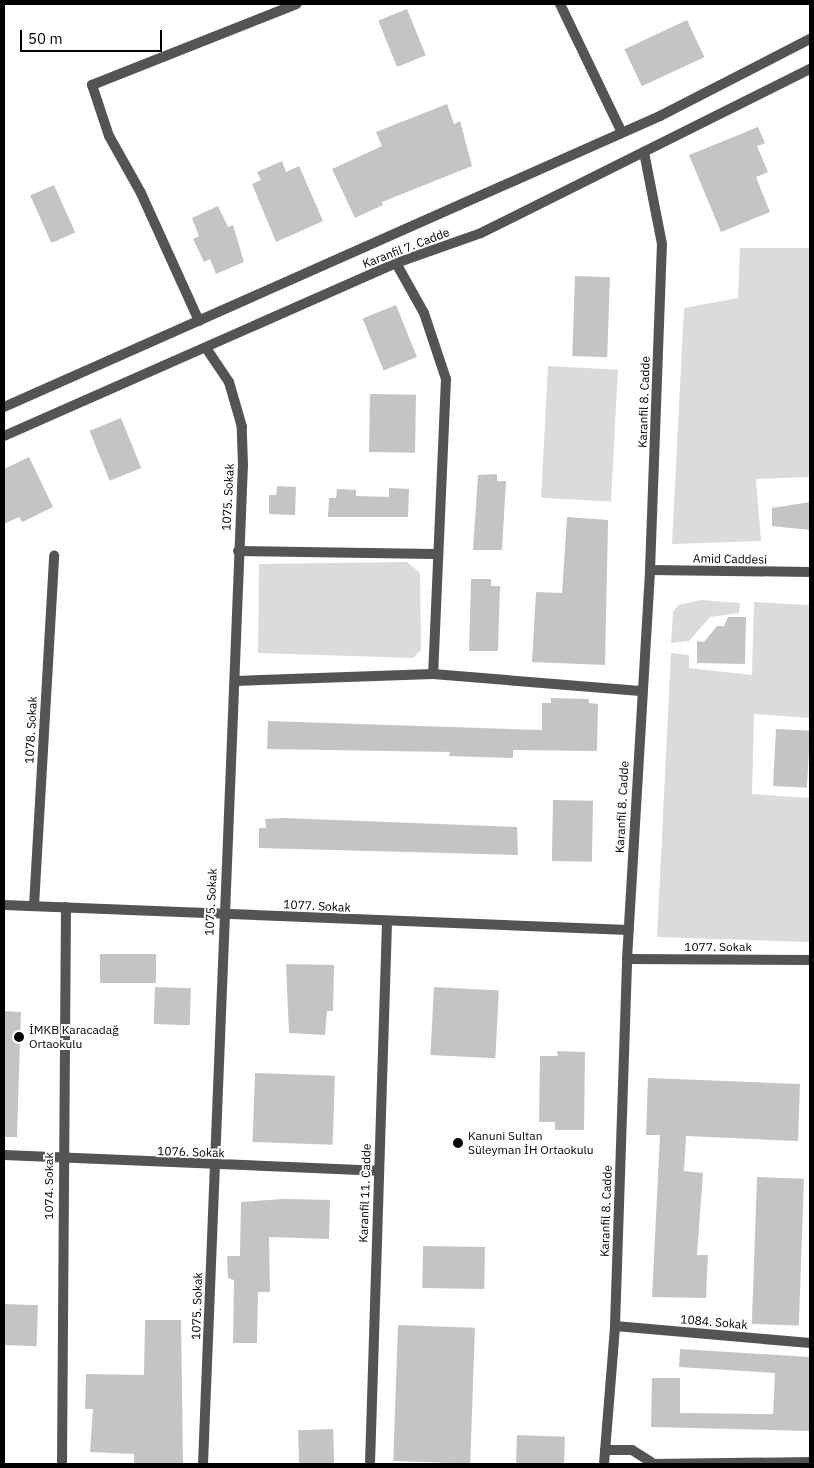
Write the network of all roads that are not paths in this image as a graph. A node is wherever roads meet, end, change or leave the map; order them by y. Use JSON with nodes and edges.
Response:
{"nodes":[{"id":1,"x":297,"y":4,"type":"edge"},
{"id":2,"x":560,"y":4,"type":"edge"},
{"id":3,"x":810,"y":39,"type":"edge"},
{"id":4,"x":810,"y":69,"type":"edge"},
{"id":5,"x":622,"y":133,"type":"junction"},
{"id":6,"x":644,"y":152,"type":"junction"},
{"id":7,"x":396,"y":263,"type":"junction"},
{"id":8,"x":199,"y":321,"type":"junction"},
{"id":9,"x":208,"y":349,"type":"junction"},
{"id":10,"x":4,"y":407,"type":"edge"},
{"id":11,"x":4,"y":436,"type":"edge"},
{"id":12,"x":238,"y":551,"type":"junction"},
{"id":13,"x":435,"y":554,"type":"junction"},
{"id":14,"x":54,"y":556,"type":"dead end"},
{"id":15,"x":650,"y":570,"type":"junction"},
{"id":16,"x":810,"y":572,"type":"edge"},
{"id":17,"x":433,"y":674,"type":"junction"},
{"id":18,"x":235,"y":681,"type":"junction"},
{"id":19,"x":640,"y":691,"type":"junction"},
{"id":20,"x":4,"y":905,"type":"edge"},
{"id":21,"x":34,"y":906,"type":"junction"},
{"id":22,"x":66,"y":907,"type":"junction"},
{"id":23,"x":223,"y":912,"type":"junction"},
{"id":24,"x":386,"y":922,"type":"junction"},
{"id":25,"x":629,"y":930,"type":"junction"},
{"id":26,"x":626,"y":959,"type":"junction"},
{"id":27,"x":810,"y":960,"type":"edge"},
{"id":28,"x":4,"y":1155,"type":"edge"},
{"id":29,"x":61,"y":1160,"type":"junction"},
{"id":30,"x":216,"y":1166,"type":"junction"},
{"id":31,"x":378,"y":1171,"type":"junction"},
{"id":32,"x":615,"y":1326,"type":"junction"},
{"id":33,"x":810,"y":1343,"type":"edge"},
{"id":34,"x":605,"y":1450,"type":"junction"},
{"id":35,"x":810,"y":1462,"type":"edge"},
{"id":36,"x":651,"y":1463,"type":"edge"},
{"id":37,"x":62,"y":1464,"type":"edge"},
{"id":38,"x":203,"y":1464,"type":"edge"},
{"id":39,"x":370,"y":1464,"type":"edge"},
{"id":40,"x":604,"y":1464,"type":"edge"}],
"edges":[{"from":1,"to":8,"type":"street"},
{"from":2,"to":5,"type":"street"},
{"from":3,"to":5,"type":"street","name":"Karanfil 7. Cadde"},
{"from":4,"to":6,"type":"street","name":"Karanfil 7. Cadde"},
{"from":5,"to":8,"type":"street","name":"Karanfil 7. Cadde"},
{"from":6,"to":7,"type":"street","name":"Karanfil 7. Cadde"},
{"from":6,"to":15,"type":"street","name":"Karanfil 8. Cadde"},
{"from":7,"to":9,"type":"street","name":"Karanfil 7. Cadde"},
{"from":7,"to":13,"type":"street"},
{"from":8,"to":10,"type":"street","name":"Karanfil 7. Cadde"},
{"from":9,"to":11,"type":"street","name":"Karanfil 7. Cadde"},
{"from":9,"to":12,"type":"street","name":"1075. Sokak"},
{"from":12,"to":13,"type":"street"},
{"from":12,"to":18,"type":"street","name":"1075. Sokak"},
{"from":13,"to":17,"type":"street"},
{"from":14,"to":21,"type":"street","name":"1078. Sokak"},
{"from":15,"to":16,"type":"street","name":"Amid Caddesi"},
{"from":15,"to":19,"type":"street","name":"Karanfil 8. Cadde"},
{"from":17,"to":18,"type":"street"},
{"from":17,"to":19,"type":"street"},
{"from":18,"to":23,"type":"street","name":"1075. Sokak"},
{"from":19,"to":25,"type":"street","name":"Karanfil 8. Cadde"},
{"from":20,"to":21,"type":"street","name":"1077. Sokak"},
{"from":21,"to":22,"type":"street","name":"1077. Sokak"},
{"from":22,"to":23,"type":"street","name":"1077. Sokak"},
{"from":22,"to":29,"type":"street","name":"1074. Sokak"},
{"from":23,"to":24,"type":"street","name":"1077. Sokak"},
{"from":23,"to":30,"type":"street","name":"1075. Sokak"},
{"from":24,"to":25,"type":"street","name":"1077. Sokak"},
{"from":24,"to":31,"type":"street","name":"Karanfil 11. Cadde"},
{"from":25,"to":26,"type":"street","name":"Karanfil 8. Cadde"},
{"from":26,"to":27,"type":"street","name":"1077. Sokak"},
{"from":26,"to":32,"type":"street","name":"Karanfil 8. Cadde"},
{"from":28,"to":29,"type":"street","name":"1076. Sokak"},
{"from":29,"to":30,"type":"street","name":"1076. Sokak"},
{"from":29,"to":37,"type":"street","name":"1074. Sokak"},
{"from":30,"to":31,"type":"street","name":"1076. Sokak"},
{"from":30,"to":38,"type":"street","name":"1075. Sokak"},
{"from":31,"to":39,"type":"street","name":"Karanfil 11. Cadde"},
{"from":32,"to":33,"type":"street","name":"1084. Sokak"},
{"from":32,"to":34,"type":"street","name":"Karanfil 8. Cadde"},
{"from":34,"to":36,"type":"street"},
{"from":34,"to":40,"type":"street","name":"Karanfil 8. Cadde"},
{"from":35,"to":36,"type":"street"}]}
